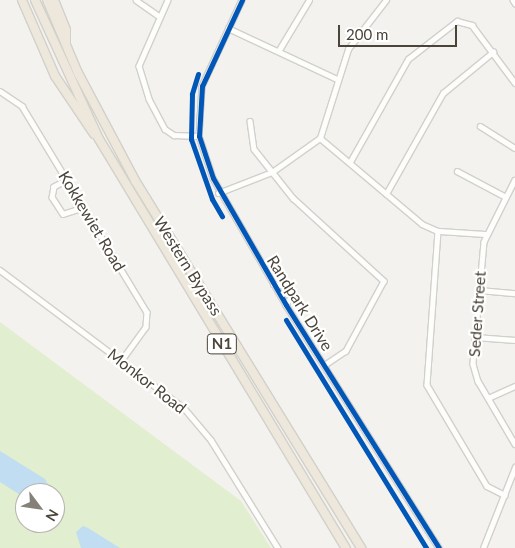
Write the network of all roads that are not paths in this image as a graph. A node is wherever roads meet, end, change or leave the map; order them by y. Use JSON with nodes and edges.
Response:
{"nodes":[{"id":1,"x":22,"y":0,"type":"edge"},
{"id":2,"x":35,"y":0,"type":"edge"},
{"id":3,"x":47,"y":0,"type":"edge"},
{"id":4,"x":54,"y":0,"type":"edge"},
{"id":5,"x":136,"y":0,"type":"edge"},
{"id":6,"x":168,"y":0,"type":"edge"},
{"id":7,"x":242,"y":0,"type":"edge"},
{"id":8,"x":309,"y":0,"type":"edge"},
{"id":9,"x":386,"y":0,"type":"edge"},
{"id":10,"x":513,"y":0,"type":"edge"},
{"id":11,"x":515,"y":3,"type":"edge"},
{"id":12,"x":160,"y":17,"type":"junction"},
{"id":13,"x":228,"y":28,"type":"junction"},
{"id":14,"x":66,"y":46,"type":"junction"},
{"id":15,"x":279,"y":50,"type":"junction"},
{"id":16,"x":492,"y":52,"type":"junction"},
{"id":17,"x":337,"y":79,"type":"junction"},
{"id":18,"x":515,"y":83,"type":"edge"},
{"id":19,"x":0,"y":91,"type":"edge"},
{"id":20,"x":250,"y":121,"type":"dead end"},
{"id":21,"x":480,"y":126,"type":"dead end"},
{"id":22,"x":199,"y":136,"type":"junction"},
{"id":23,"x":320,"y":138,"type":"junction"},
{"id":24,"x":99,"y":139,"type":"junction"},
{"id":25,"x":515,"y":148,"type":"edge"},
{"id":26,"x":350,"y":162,"type":"junction"},
{"id":27,"x":458,"y":171,"type":"dead end"},
{"id":28,"x":272,"y":172,"type":"junction"},
{"id":29,"x":67,"y":180,"type":"junction"},
{"id":30,"x":515,"y":180,"type":"edge"},
{"id":31,"x":218,"y":193,"type":"junction"},
{"id":32,"x":386,"y":194,"type":"junction"},
{"id":33,"x":506,"y":197,"type":"junction"},
{"id":34,"x":82,"y":208,"type":"junction"},
{"id":35,"x":438,"y":230,"type":"junction"},
{"id":36,"x":486,"y":234,"type":"junction"},
{"id":37,"x":0,"y":270,"type":"edge"},
{"id":38,"x":273,"y":284,"type":"junction"},
{"id":39,"x":479,"y":290,"type":"junction"},
{"id":40,"x":515,"y":293,"type":"edge"},
{"id":41,"x":286,"y":305,"type":"junction"},
{"id":42,"x":475,"y":337,"type":"junction"},
{"id":43,"x":515,"y":340,"type":"edge"},
{"id":44,"x":122,"y":360,"type":"junction"},
{"id":45,"x":325,"y":366,"type":"junction"},
{"id":46,"x":515,"y":386,"type":"edge"},
{"id":47,"x":488,"y":398,"type":"junction"},
{"id":48,"x":515,"y":444,"type":"edge"},
{"id":49,"x":515,"y":468,"type":"edge"},
{"id":50,"x":505,"y":495,"type":"junction"},
{"id":51,"x":278,"y":548,"type":"edge"},
{"id":52,"x":346,"y":548,"type":"edge"},
{"id":53,"x":361,"y":548,"type":"edge"},
{"id":54,"x":439,"y":548,"type":"edge"},
{"id":55,"x":483,"y":548,"type":"edge"}],
"edges":[{"from":1,"to":24,"type":"highway"},
{"from":2,"to":24,"type":"highway","name":"Western Bypass","number":"N1"},
{"from":3,"to":14,"type":"highway","name":"Western Bypass","number":"N1"},
{"from":4,"to":14,"type":"highway"},
{"from":5,"to":12,"type":"street"},
{"from":6,"to":12,"type":"street"},
{"from":7,"to":13,"type":"street","name":"Randpark Drive"},
{"from":8,"to":15,"type":"street"},
{"from":9,"to":17,"type":"street"},
{"from":10,"to":11,"type":"street"},
{"from":12,"to":22,"type":"street"},
{"from":13,"to":15,"type":"street"},
{"from":13,"to":22,"type":"street","name":"Randpark Drive"},
{"from":14,"to":53,"type":"highway","name":"Western Bypass","number":"N1"},
{"from":15,"to":17,"type":"street"},
{"from":16,"to":18,"type":"street"},
{"from":16,"to":26,"type":"street"},
{"from":16,"to":32,"type":"street"},
{"from":17,"to":23,"type":"street"},
{"from":19,"to":29,"type":"street","name":"Kokkewiet Road"},
{"from":20,"to":28,"type":"street"},
{"from":21,"to":25,"type":"street"},
{"from":22,"to":31,"type":"street","name":"Randpark Drive"},
{"from":23,"to":26,"type":"street"},
{"from":23,"to":28,"type":"street"},
{"from":24,"to":52,"type":"highway","name":"Western Bypass","number":"N1"},
{"from":26,"to":32,"type":"street"},
{"from":27,"to":33,"type":"street"},
{"from":28,"to":31,"type":"street"},
{"from":28,"to":45,"type":"street"},
{"from":29,"to":34,"type":"street","name":"Kokkewiet Road"},
{"from":29,"to":34,"type":"street"},
{"from":30,"to":33,"type":"street","name":"Seder Street"},
{"from":31,"to":38,"type":"street","name":"Randpark Drive"},
{"from":32,"to":35,"type":"street"},
{"from":33,"to":36,"type":"street","name":"Seder Street"},
{"from":34,"to":44,"type":"street","name":"Kokkewiet Road"},
{"from":35,"to":36,"type":"street"},
{"from":35,"to":50,"type":"street"},
{"from":36,"to":39,"type":"street","name":"Seder Street"},
{"from":37,"to":44,"type":"street","name":"Monkor Road"},
{"from":38,"to":41,"type":"street","name":"Randpark Drive"},
{"from":38,"to":41,"type":"street"},
{"from":39,"to":40,"type":"street"},
{"from":39,"to":42,"type":"street","name":"Seder Street"},
{"from":41,"to":45,"type":"street","name":"Randpark Drive"},
{"from":42,"to":43,"type":"street"},
{"from":42,"to":47,"type":"street","name":"Seder Street"},
{"from":44,"to":51,"type":"street","name":"Monkor Road"},
{"from":45,"to":54,"type":"street","name":"Randpark Drive"},
{"from":46,"to":47,"type":"street"},
{"from":47,"to":48,"type":"street","name":"Seder Street"},
{"from":49,"to":50,"type":"street"},
{"from":50,"to":55,"type":"street"}]}
